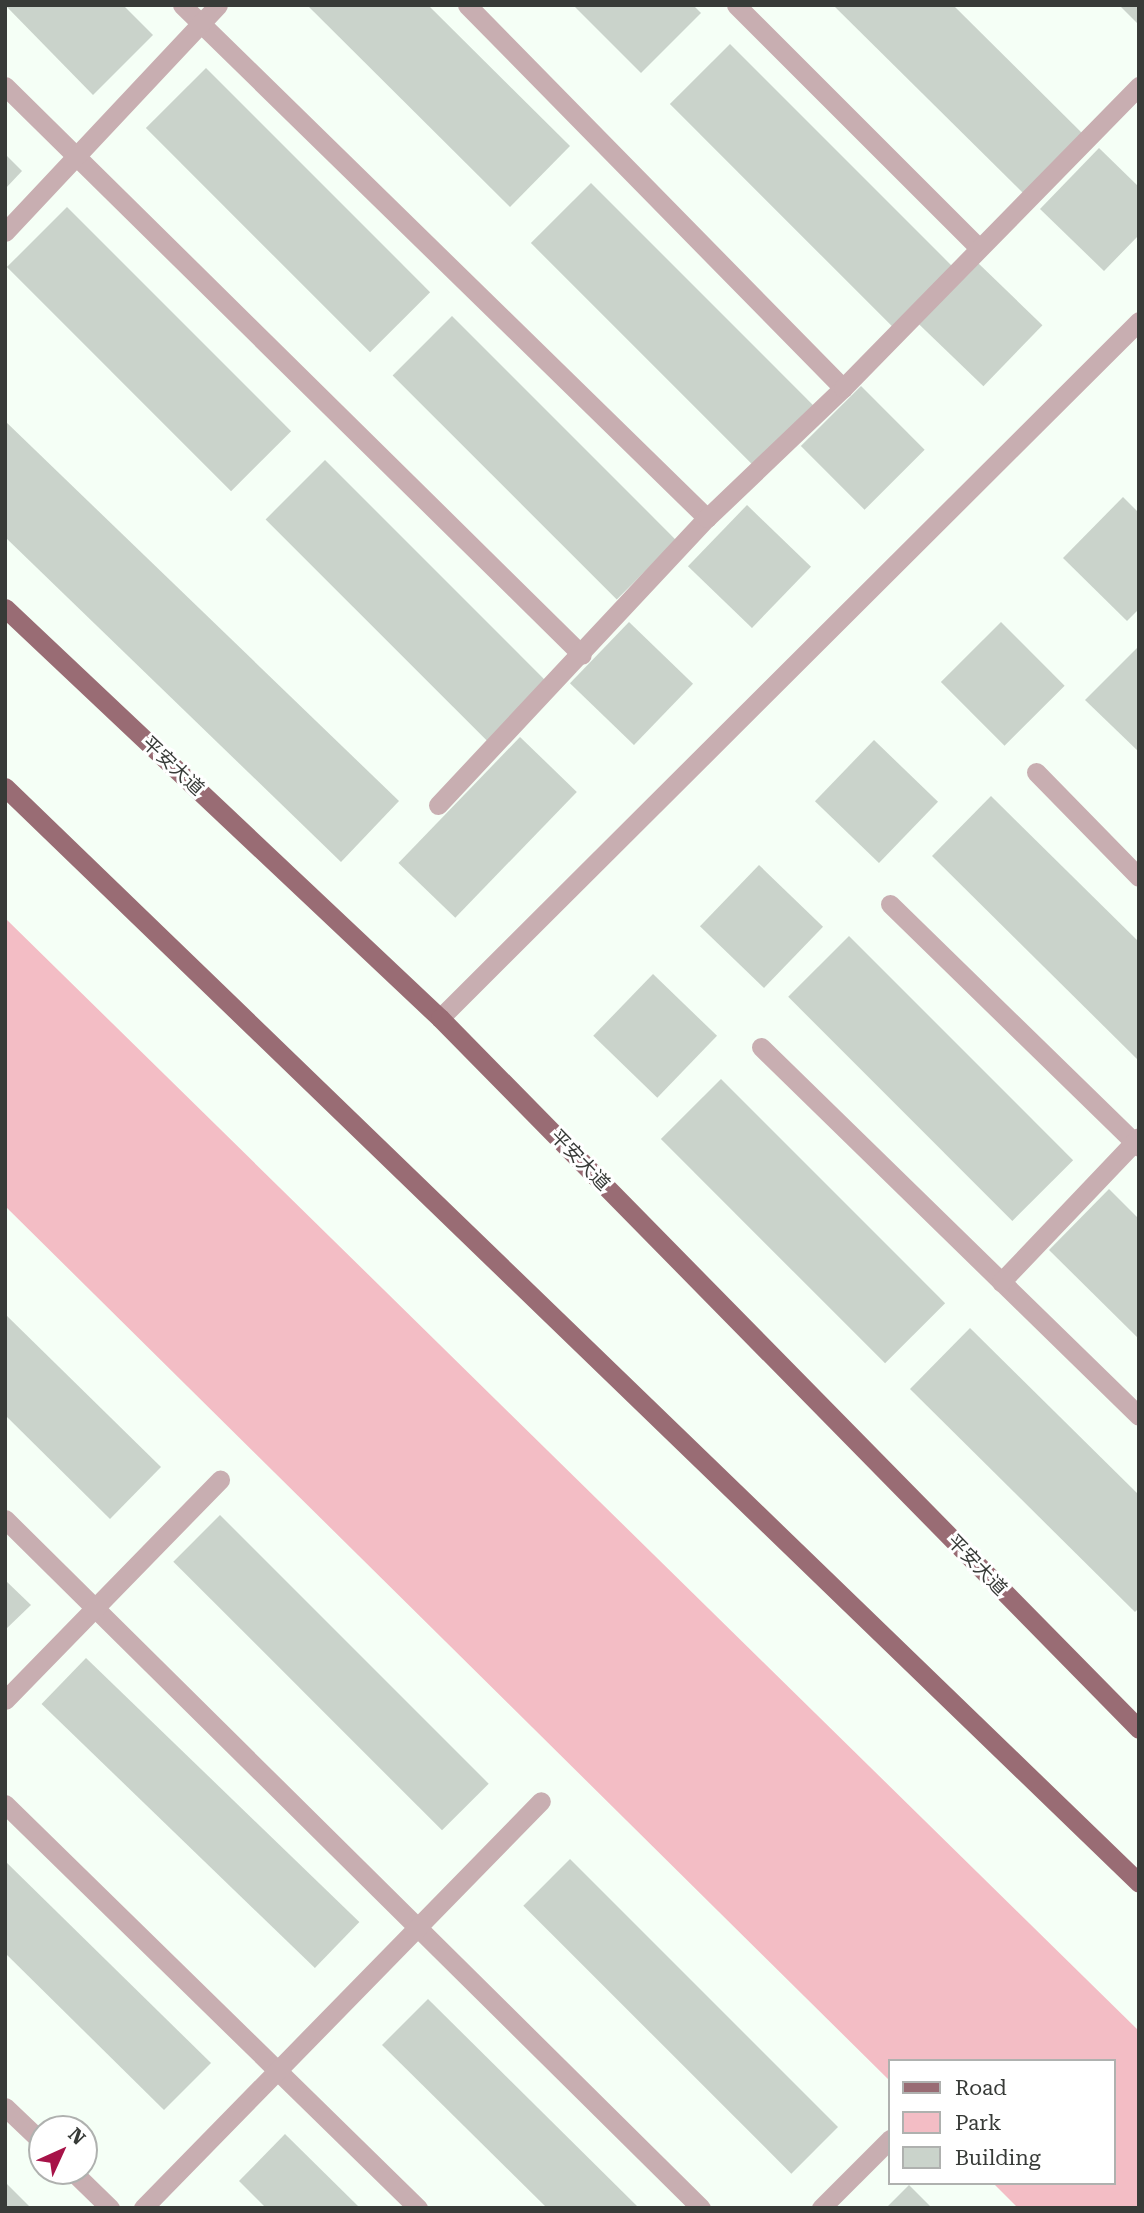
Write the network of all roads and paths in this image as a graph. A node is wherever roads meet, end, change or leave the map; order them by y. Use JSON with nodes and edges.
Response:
{"nodes":[{"id":1,"x":182,"y":5,"type":"edge"},
{"id":2,"x":218,"y":5,"type":"edge"},
{"id":3,"x":467,"y":5,"type":"edge"},
{"id":4,"x":736,"y":5,"type":"edge"},
{"id":5,"x":200,"y":24,"type":"junction"},
{"id":6,"x":5,"y":86,"type":"edge"},
{"id":7,"x":1139,"y":86,"type":"edge"},
{"id":8,"x":78,"y":155,"type":"junction"},
{"id":9,"x":5,"y":232,"type":"edge"},
{"id":10,"x":978,"y":247,"type":"junction"},
{"id":11,"x":1139,"y":321,"type":"edge"},
{"id":12,"x":843,"y":388,"type":"junction"},
{"id":13,"x":707,"y":518,"type":"junction"},
{"id":14,"x":5,"y":608,"type":"edge"},
{"id":15,"x":582,"y":654,"type":"junction"},
{"id":16,"x":1036,"y":772,"type":"dead end"},
{"id":17,"x":5,"y":787,"type":"edge"},
{"id":18,"x":438,"y":805,"type":"dead end"},
{"id":19,"x":1139,"y":877,"type":"edge"},
{"id":20,"x":890,"y":904,"type":"dead end"},
{"id":21,"x":440,"y":1018,"type":"junction"},
{"id":22,"x":761,"y":1047,"type":"dead end"},
{"id":23,"x":1137,"y":1142,"type":"edge"},
{"id":24,"x":1001,"y":1282,"type":"junction"},
{"id":25,"x":1139,"y":1416,"type":"edge"},
{"id":26,"x":220,"y":1480,"type":"dead end"},
{"id":27,"x":5,"y":1519,"type":"edge"},
{"id":28,"x":96,"y":1608,"type":"junction"},
{"id":29,"x":5,"y":1700,"type":"edge"},
{"id":30,"x":1139,"y":1729,"type":"edge"},
{"id":31,"x":541,"y":1801,"type":"dead end"},
{"id":32,"x":5,"y":1804,"type":"edge"},
{"id":33,"x":1139,"y":1883,"type":"edge"},
{"id":34,"x":418,"y":1927,"type":"junction"},
{"id":35,"x":277,"y":2070,"type":"junction"},
{"id":36,"x":5,"y":2107,"type":"edge"},
{"id":37,"x":28,"y":2129,"type":"edge"},
{"id":38,"x":888,"y":2140,"type":"edge"},
{"id":39,"x":86,"y":2185,"type":"edge"},
{"id":40,"x":110,"y":2208,"type":"edge"},
{"id":41,"x":143,"y":2208,"type":"edge"},
{"id":42,"x":418,"y":2208,"type":"edge"},
{"id":43,"x":701,"y":2208,"type":"edge"},
{"id":44,"x":821,"y":2208,"type":"edge"}],
"edges":[{"from":1,"to":5,"type":"street"},
{"from":2,"to":5,"type":"street"},
{"from":3,"to":12,"type":"street"},
{"from":4,"to":10,"type":"street"},
{"from":5,"to":8,"type":"street"},
{"from":5,"to":13,"type":"street"},
{"from":6,"to":8,"type":"street"},
{"from":7,"to":10,"type":"street"},
{"from":8,"to":9,"type":"street"},
{"from":8,"to":15,"type":"street"},
{"from":10,"to":12,"type":"street"},
{"from":11,"to":21,"type":"street"},
{"from":12,"to":13,"type":"street"},
{"from":13,"to":15,"type":"street"},
{"from":14,"to":21,"type":"main road","name":"平安大道"},
{"from":15,"to":18,"type":"street"},
{"from":16,"to":19,"type":"street"},
{"from":17,"to":33,"type":"main road"},
{"from":20,"to":23,"type":"street"},
{"from":21,"to":30,"type":"main road","name":"平安大道"},
{"from":22,"to":24,"type":"street"},
{"from":23,"to":24,"type":"street"},
{"from":24,"to":25,"type":"street"},
{"from":26,"to":28,"type":"street"},
{"from":27,"to":28,"type":"street"},
{"from":28,"to":29,"type":"street"},
{"from":28,"to":34,"type":"street"},
{"from":31,"to":34,"type":"street"},
{"from":32,"to":35,"type":"street"},
{"from":34,"to":35,"type":"street"},
{"from":34,"to":43,"type":"street"},
{"from":35,"to":41,"type":"street"},
{"from":35,"to":42,"type":"street"},
{"from":36,"to":37,"type":"street"},
{"from":38,"to":44,"type":"street"},
{"from":39,"to":40,"type":"street"}]}
